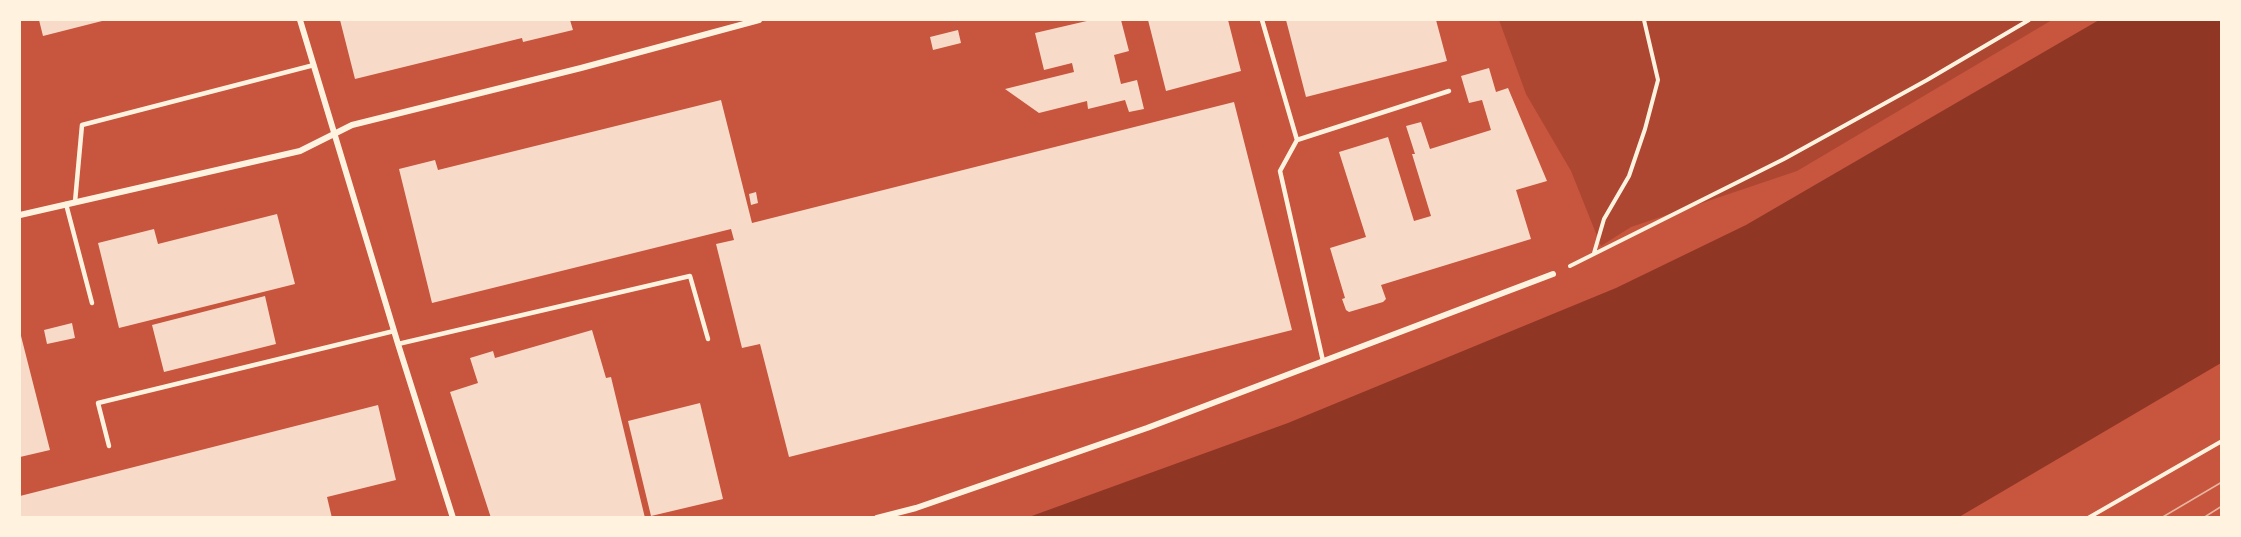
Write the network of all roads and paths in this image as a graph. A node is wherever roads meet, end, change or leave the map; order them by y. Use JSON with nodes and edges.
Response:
{"nodes":[{"id":1,"x":300,"y":20,"type":"edge"},
{"id":2,"x":759,"y":20,"type":"edge"},
{"id":3,"x":1262,"y":20,"type":"edge"},
{"id":4,"x":1644,"y":20,"type":"edge"},
{"id":5,"x":2029,"y":20,"type":"edge"},
{"id":6,"x":314,"y":65,"type":"junction"},
{"id":7,"x":1449,"y":91,"type":"dead end"},
{"id":8,"x":335,"y":132,"type":"junction"},
{"id":9,"x":1297,"y":140,"type":"junction"},
{"id":10,"x":75,"y":202,"type":"junction"},
{"id":11,"x":66,"y":204,"type":"junction"},
{"id":12,"x":20,"y":215,"type":"edge"},
{"id":13,"x":1593,"y":254,"type":"junction"},
{"id":14,"x":1553,"y":274,"type":"joint"},
{"id":15,"x":92,"y":303,"type":"dead end"},
{"id":16,"x":394,"y":331,"type":"junction"},
{"id":17,"x":708,"y":339,"type":"dead end"},
{"id":18,"x":398,"y":344,"type":"junction"},
{"id":19,"x":1323,"y":361,"type":"junction"},
{"id":20,"x":2222,"y":441,"type":"edge"},
{"id":21,"x":109,"y":446,"type":"dead end"},
{"id":22,"x":453,"y":518,"type":"edge"},
{"id":23,"x":877,"y":518,"type":"edge"},
{"id":24,"x":2088,"y":518,"type":"edge"}],
"edges":[{"from":1,"to":6,"type":"street"},
{"from":2,"to":8,"type":"street"},
{"from":3,"to":9,"type":"lane"},
{"from":4,"to":13,"type":"path"},
{"from":5,"to":13,"type":"path"},
{"from":6,"to":8,"type":"street"},
{"from":6,"to":10,"type":"lane"},
{"from":7,"to":9,"type":"lane"},
{"from":8,"to":10,"type":"street"},
{"from":8,"to":16,"type":"street"},
{"from":9,"to":19,"type":"lane"},
{"from":10,"to":11,"type":"street"},
{"from":11,"to":12,"type":"street"},
{"from":11,"to":15,"type":"lane"},
{"from":13,"to":14,"type":"path"},
{"from":14,"to":19,"type":"street"},
{"from":16,"to":18,"type":"street"},
{"from":16,"to":21,"type":"lane"},
{"from":17,"to":18,"type":"lane"},
{"from":18,"to":22,"type":"street"},
{"from":19,"to":23,"type":"street"},
{"from":20,"to":24,"type":"path"}]}
